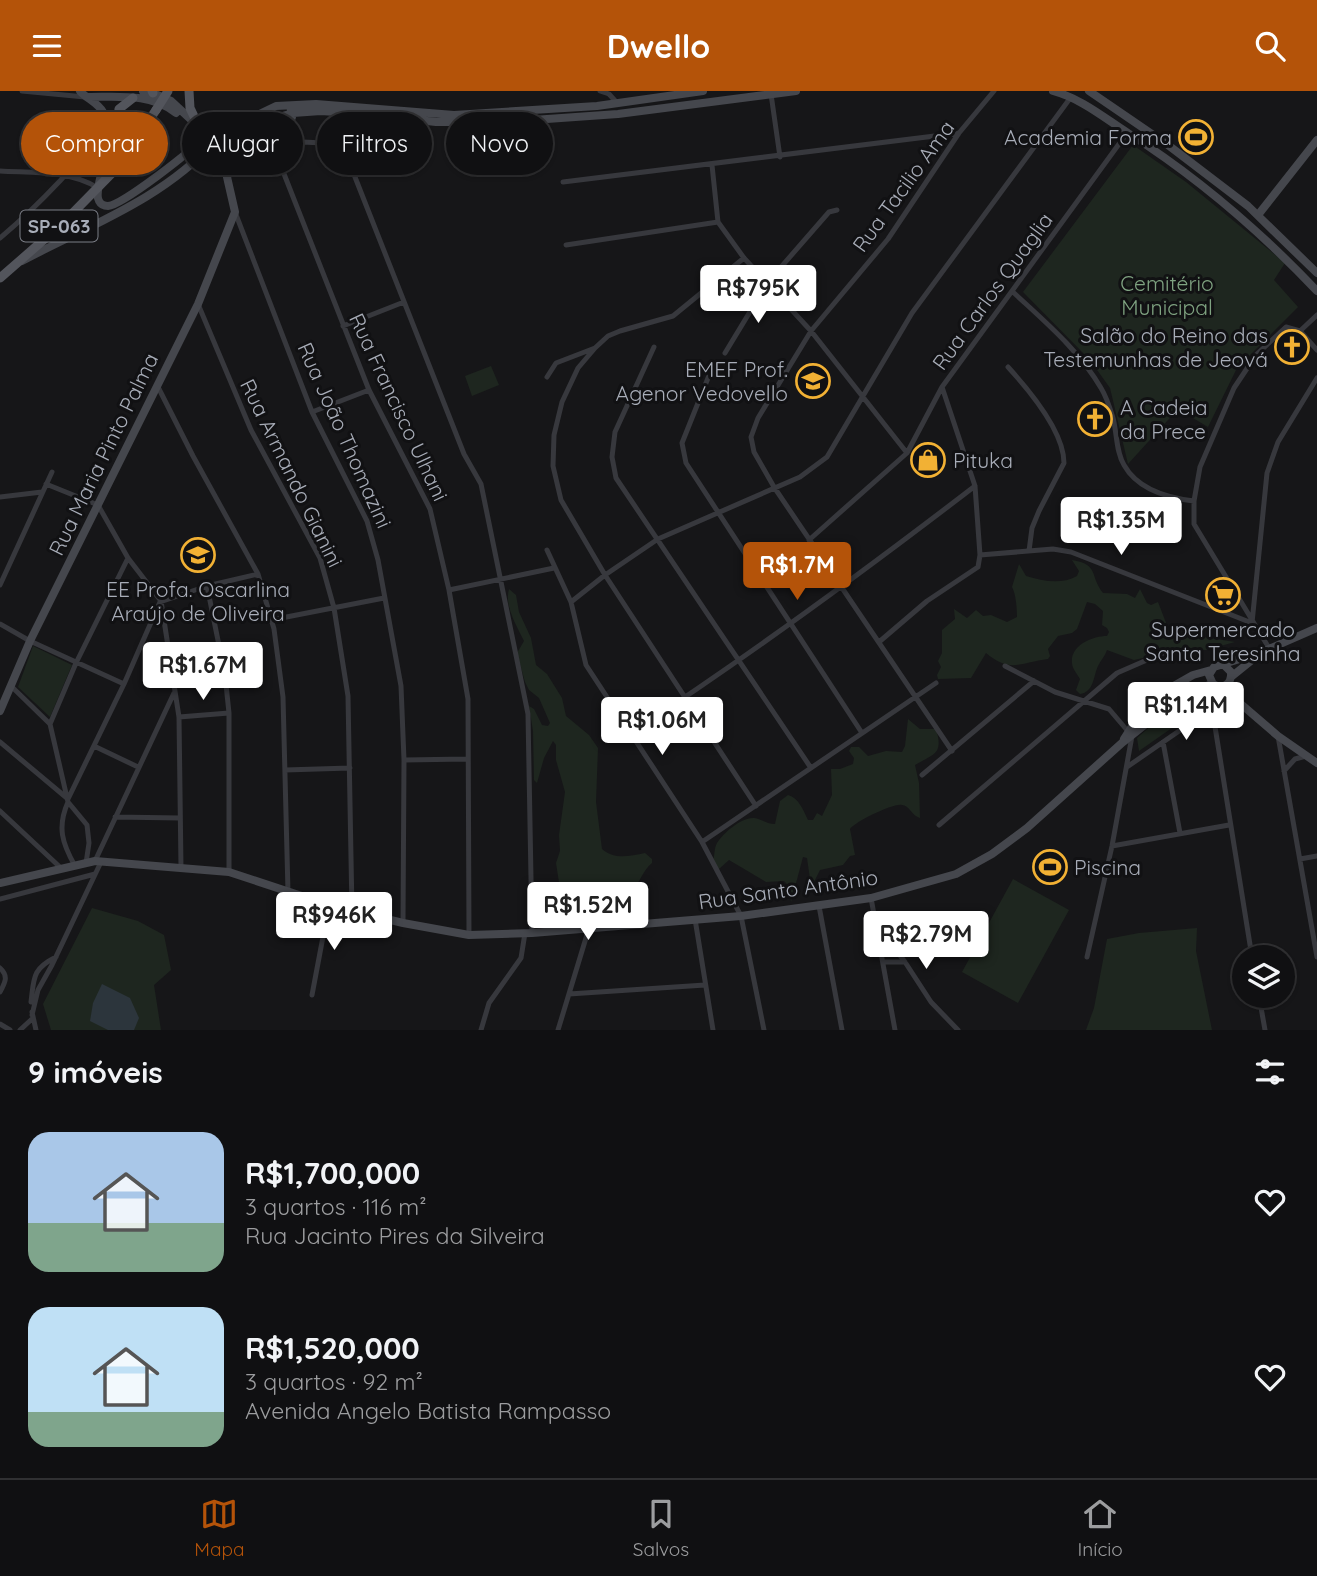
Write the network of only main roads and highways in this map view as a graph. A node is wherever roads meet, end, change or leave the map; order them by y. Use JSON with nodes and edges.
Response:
{"nodes":[{"id":1,"x":168,"y":91,"type":"edge"},
{"id":2,"x":189,"y":91,"type":"edge"},
{"id":3,"x":704,"y":91,"type":"edge"},
{"id":4,"x":796,"y":91,"type":"edge"},
{"id":5,"x":1053,"y":91,"type":"edge"},
{"id":6,"x":1090,"y":91,"type":"edge"},
{"id":7,"x":149,"y":92,"type":"edge"},
{"id":8,"x":83,"y":94,"type":"edge"},
{"id":9,"x":104,"y":94,"type":"edge"},
{"id":10,"x":133,"y":98,"type":"junction"},
{"id":11,"x":286,"y":105,"type":"junction"},
{"id":12,"x":119,"y":112,"type":"edge"},
{"id":13,"x":155,"y":112,"type":"edge"},
{"id":14,"x":183,"y":112,"type":"edge"},
{"id":15,"x":192,"y":112,"type":"edge"},
{"id":16,"x":264,"y":112,"type":"edge"},
{"id":17,"x":291,"y":112,"type":"edge"},
{"id":18,"x":303,"y":113,"type":"edge"},
{"id":19,"x":182,"y":118,"type":"edge"},
{"id":20,"x":1142,"y":126,"type":"junction"},
{"id":21,"x":1127,"y":133,"type":"junction"},
{"id":22,"x":1317,"y":140,"type":"edge"},
{"id":23,"x":1168,"y":145,"type":"junction"},
{"id":24,"x":1160,"y":156,"type":"junction"},
{"id":25,"x":182,"y":158,"type":"edge"},
{"id":26,"x":1188,"y":160,"type":"junction"},
{"id":27,"x":1179,"y":170,"type":"junction"},
{"id":28,"x":182,"y":171,"type":"edge"},
{"id":29,"x":110,"y":175,"type":"edge"},
{"id":30,"x":227,"y":177,"type":"edge"},
{"id":31,"x":98,"y":188,"type":"junction"},
{"id":32,"x":235,"y":212,"type":"joint"},
{"id":33,"x":1258,"y":215,"type":"junction"},
{"id":34,"x":19,"y":263,"type":"junction"},
{"id":35,"x":1317,"y":273,"type":"edge"},
{"id":36,"x":0,"y":278,"type":"edge"},
{"id":37,"x":1317,"y":291,"type":"edge"},
{"id":38,"x":1317,"y":628,"type":"edge"},
{"id":39,"x":1265,"y":650,"type":"junction"},
{"id":40,"x":1224,"y":665,"type":"junction"},
{"id":41,"x":1211,"y":670,"type":"junction"},
{"id":42,"x":1231,"y":679,"type":"junction"},
{"id":43,"x":1215,"y":685,"type":"junction"},
{"id":44,"x":1229,"y":694,"type":"junction"},
{"id":45,"x":0,"y":711,"type":"edge"},
{"id":46,"x":1130,"y":734,"type":"junction"},
{"id":47,"x":1317,"y":764,"type":"edge"},
{"id":48,"x":0,"y":883,"type":"edge"}],
"edges":[{"from":1,"to":13,"type":"main road","number":"SP-063","bridge":true},
{"from":2,"to":15,"type":"main road"},
{"from":3,"to":11,"type":"main road"},
{"from":4,"to":18,"type":"main road"},
{"from":5,"to":21,"type":"main road"},
{"from":6,"to":20,"type":"main road"},
{"from":7,"to":14,"type":"main road"},
{"from":8,"to":9,"type":"main road"},
{"from":8,"to":31,"type":"main road"},
{"from":9,"to":10,"type":"main road"},
{"from":10,"to":12,"type":"main road"},
{"from":10,"to":19,"type":"main road"},
{"from":11,"to":16,"type":"main road"},
{"from":11,"to":17,"type":"main road"},
{"from":20,"to":21,"type":"main road"},
{"from":20,"to":23,"type":"main road"},
{"from":21,"to":24,"type":"main road"},
{"from":22,"to":33,"type":"main road"},
{"from":23,"to":24,"type":"main road"},
{"from":23,"to":26,"type":"main road"},
{"from":24,"to":27,"type":"main road"},
{"from":25,"to":31,"type":"main road"},
{"from":26,"to":27,"type":"main road"},
{"from":26,"to":33,"type":"main road"},
{"from":27,"to":37,"type":"main road"},
{"from":28,"to":34,"type":"main road"},
{"from":29,"to":31,"type":"main road","number":"SP-063"},
{"from":30,"to":32,"type":"main road","name":"Rua João Thomazini"},
{"from":31,"to":34,"type":"main road","number":"SP-063"},
{"from":32,"to":45,"type":"main road","name":"Rua Maria Pinto Palma"},
{"from":33,"to":35,"type":"main road"},
{"from":34,"to":36,"type":"main road","number":"SP-063"},
{"from":38,"to":39,"type":"main road","name":"Rua Santo Antônio"},
{"from":39,"to":40,"type":"main road","name":"Rua Santo Antônio"},
{"from":39,"to":42,"type":"main road","name":"Rua Santo Antônio"},
{"from":40,"to":41,"type":"main road","name":"Rua Santo Antônio"},
{"from":40,"to":42,"type":"main road"},
{"from":41,"to":43,"type":"main road"},
{"from":41,"to":46,"type":"main road","name":"Rua Santo Antônio"},
{"from":42,"to":43,"type":"main road","name":"Rua Santo Antônio"},
{"from":42,"to":44,"type":"main road"},
{"from":43,"to":44,"type":"main road"},
{"from":43,"to":46,"type":"main road","name":"Rua Santo Antônio"},
{"from":44,"to":47,"type":"main road"},
{"from":46,"to":48,"type":"main road","name":"Rua Santo Antônio"}]}
